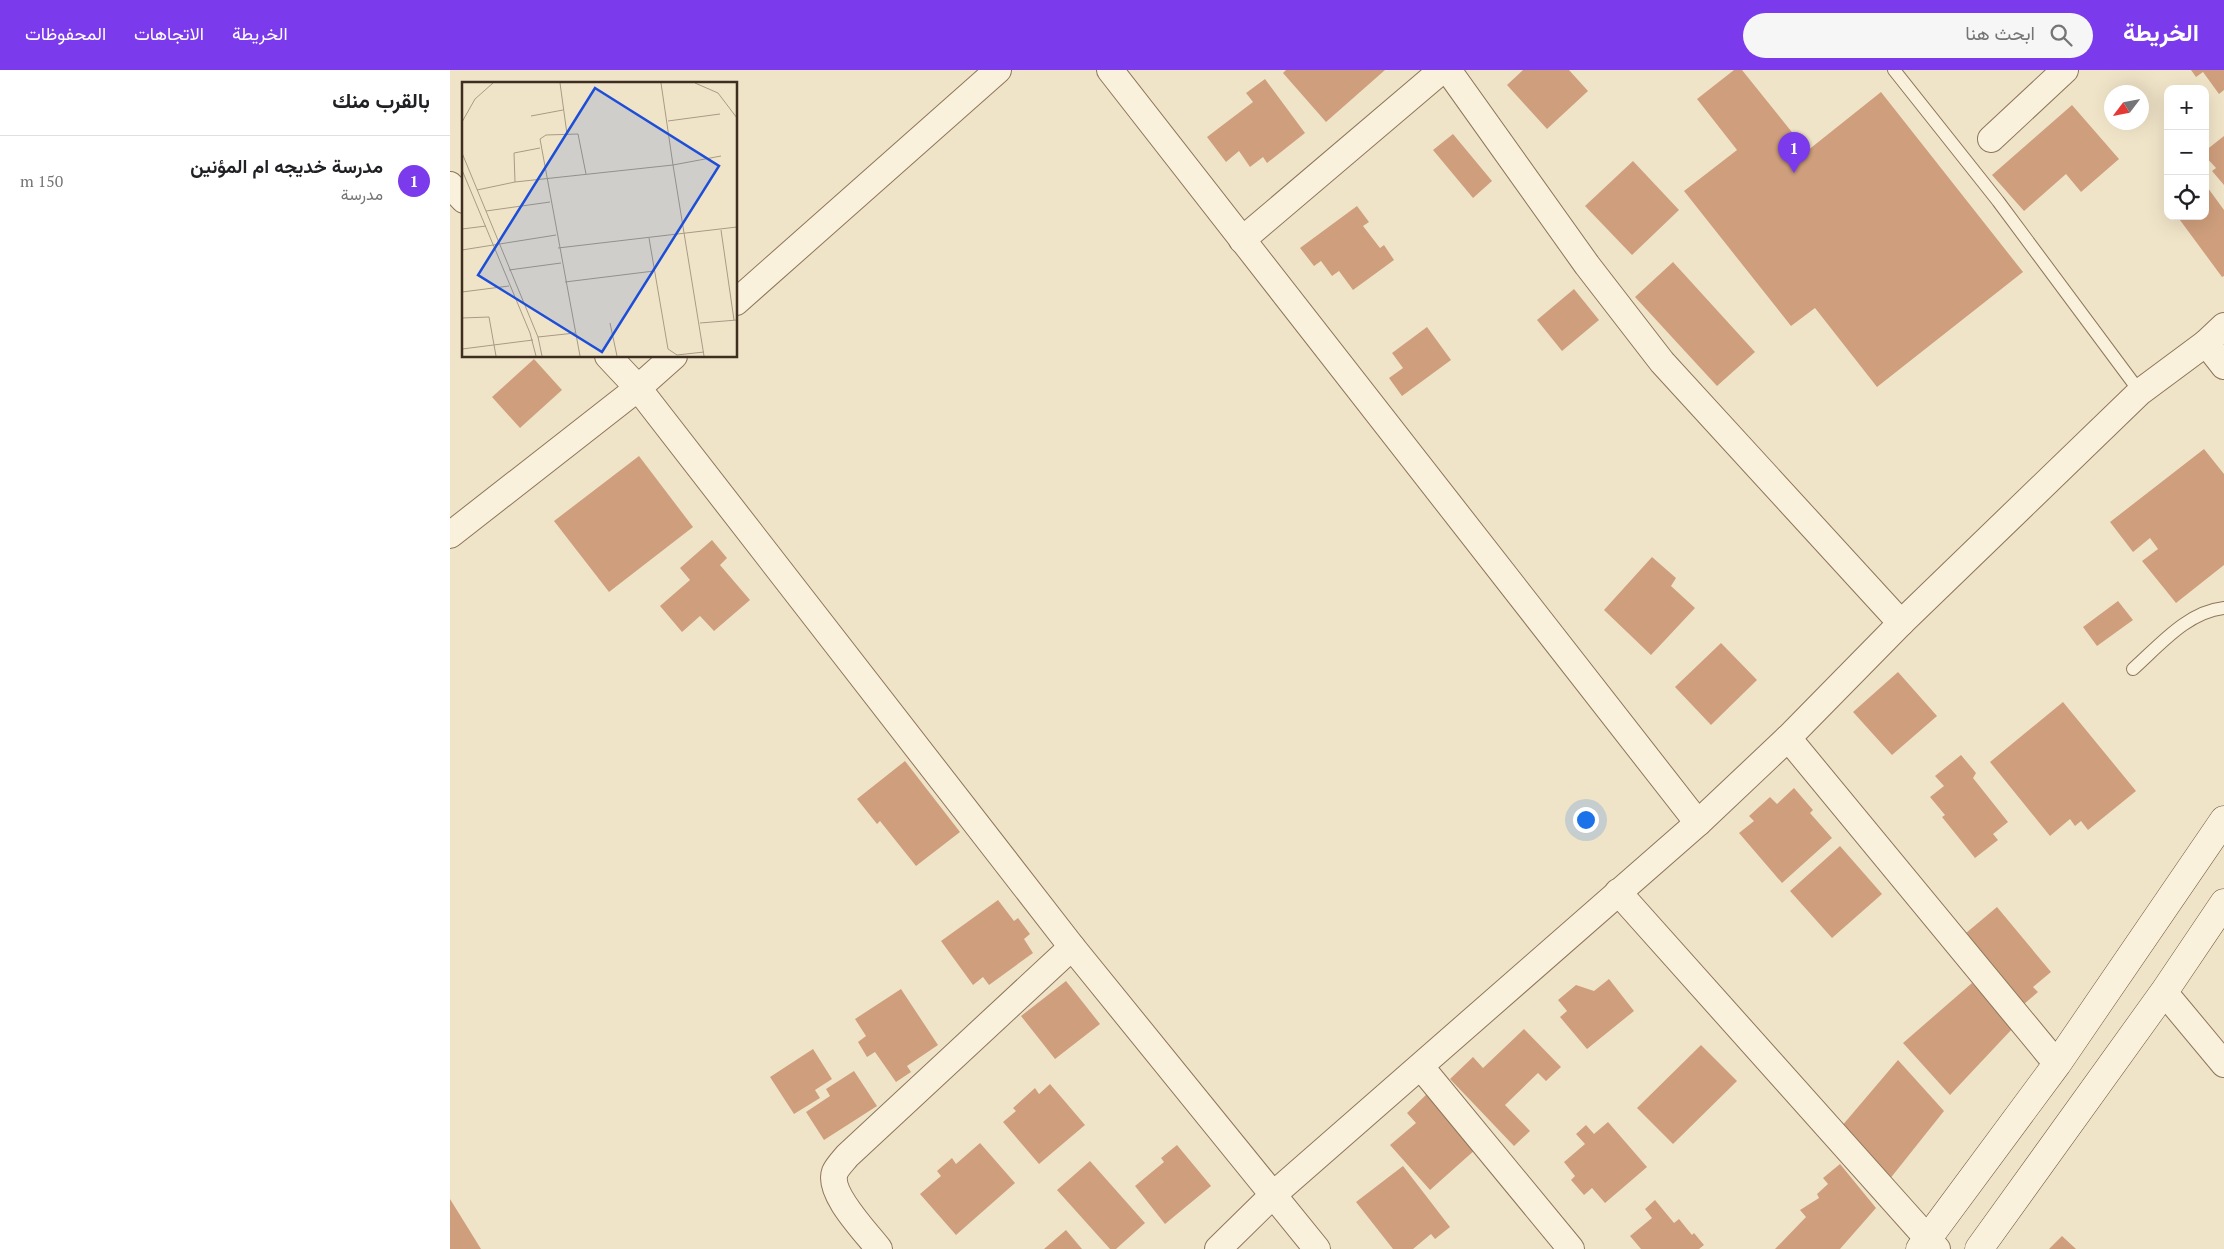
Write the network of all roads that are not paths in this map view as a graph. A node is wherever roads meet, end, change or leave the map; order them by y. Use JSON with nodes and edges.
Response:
{"nodes":[{"id":1,"x":998,"y":70,"type":"edge"},
{"id":2,"x":1110,"y":70,"type":"edge"},
{"id":3,"x":1442,"y":70,"type":"edge"},
{"id":4,"x":1448,"y":70,"type":"edge"},
{"id":5,"x":1894,"y":70,"type":"edge"},
{"id":6,"x":2065,"y":70,"type":"edge"},
{"id":7,"x":1990,"y":139,"type":"dead end"},
{"id":8,"x":450,"y":185,"type":"edge"},
{"id":9,"x":462,"y":198,"type":"edge"},
{"id":10,"x":1242,"y":240,"type":"junction"},
{"id":11,"x":738,"y":300,"type":"edge"},
{"id":12,"x":2215,"y":334,"type":"edge"},
{"id":13,"x":610,"y":358,"type":"edge"},
{"id":14,"x":672,"y":358,"type":"edge"},
{"id":15,"x":2224,"y":366,"type":"edge"},
{"id":16,"x":638,"y":388,"type":"junction"},
{"id":17,"x":2140,"y":392,"type":"junction"},
{"id":18,"x":450,"y":535,"type":"edge"},
{"id":19,"x":2224,"y":608,"type":"edge"},
{"id":20,"x":1902,"y":623,"type":"junction"},
{"id":21,"x":2133,"y":669,"type":"dead end"},
{"id":22,"x":1788,"y":738,"type":"junction"},
{"id":23,"x":2224,"y":820,"type":"edge"},
{"id":24,"x":1698,"y":823,"type":"junction"},
{"id":25,"x":1618,"y":892,"type":"junction"},
{"id":26,"x":2224,"y":903,"type":"edge"},
{"id":27,"x":1072,"y":947,"type":"junction"},
{"id":28,"x":2164,"y":992,"type":"junction"},
{"id":29,"x":2057,"y":1064,"type":"junction"},
{"id":30,"x":2224,"y":1064,"type":"edge"},
{"id":31,"x":1420,"y":1067,"type":"junction"},
{"id":32,"x":1273,"y":1195,"type":"junction"},
{"id":33,"x":1928,"y":1246,"type":"edge"},
{"id":34,"x":879,"y":1249,"type":"edge"},
{"id":35,"x":1218,"y":1249,"type":"edge"},
{"id":36,"x":1317,"y":1249,"type":"edge"},
{"id":37,"x":1571,"y":1249,"type":"edge"},
{"id":38,"x":1979,"y":1249,"type":"edge"}],
"edges":[{"from":1,"to":11,"type":"street"},
{"from":2,"to":10,"type":"street"},
{"from":3,"to":10,"type":"street"},
{"from":4,"to":20,"type":"street"},
{"from":5,"to":17,"type":"lane"},
{"from":6,"to":7,"type":"street"},
{"from":8,"to":9,"type":"street"},
{"from":10,"to":24,"type":"street"},
{"from":12,"to":15,"type":"street"},
{"from":12,"to":17,"type":"street"},
{"from":13,"to":16,"type":"street"},
{"from":14,"to":16,"type":"street"},
{"from":16,"to":18,"type":"street"},
{"from":16,"to":27,"type":"street"},
{"from":17,"to":20,"type":"street"},
{"from":19,"to":21,"type":"lane"},
{"from":20,"to":22,"type":"street"},
{"from":22,"to":24,"type":"street"},
{"from":22,"to":29,"type":"street"},
{"from":23,"to":29,"type":"main road"},
{"from":24,"to":25,"type":"street"},
{"from":25,"to":31,"type":"street"},
{"from":25,"to":33,"type":"street"},
{"from":26,"to":28,"type":"main road"},
{"from":27,"to":32,"type":"street"},
{"from":27,"to":34,"type":"street"},
{"from":28,"to":30,"type":"street"},
{"from":28,"to":38,"type":"main road"},
{"from":29,"to":33,"type":"main road"},
{"from":31,"to":32,"type":"street"},
{"from":31,"to":37,"type":"street"},
{"from":32,"to":35,"type":"street"},
{"from":32,"to":36,"type":"street"}]}
